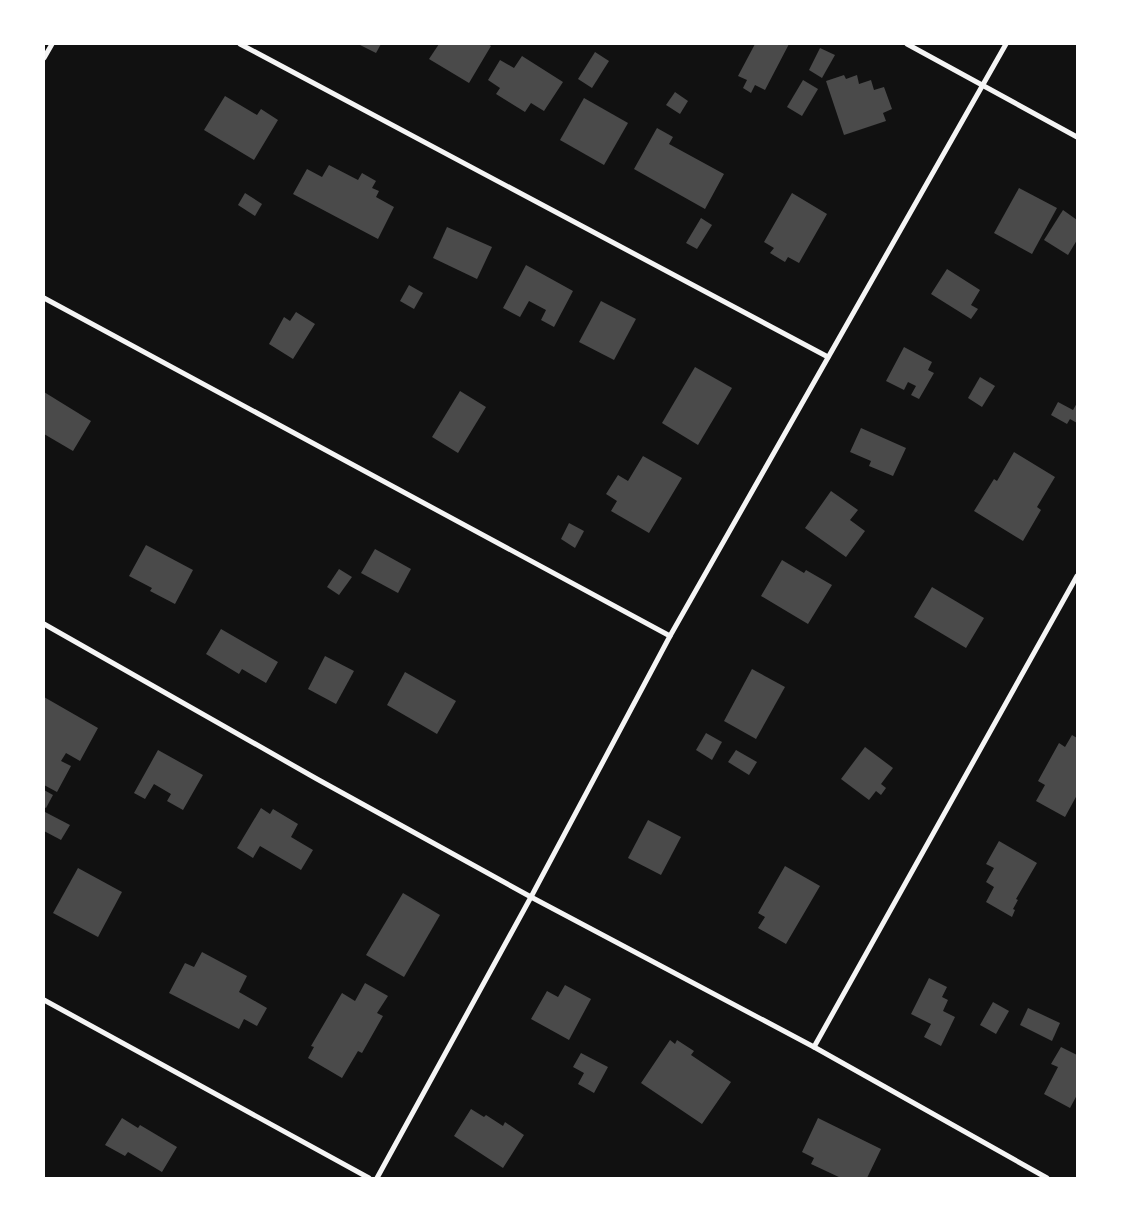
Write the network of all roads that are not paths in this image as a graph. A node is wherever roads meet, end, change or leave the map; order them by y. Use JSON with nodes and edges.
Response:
{"nodes":[{"id":1,"x":52,"y":44,"type":"edge"},
{"id":2,"x":240,"y":44,"type":"edge"},
{"id":3,"x":907,"y":44,"type":"edge"},
{"id":4,"x":1006,"y":44,"type":"edge"},
{"id":5,"x":44,"y":58,"type":"edge"},
{"id":6,"x":983,"y":85,"type":"junction"},
{"id":7,"x":1077,"y":137,"type":"edge"},
{"id":8,"x":44,"y":298,"type":"edge"},
{"id":9,"x":828,"y":357,"type":"junction"},
{"id":10,"x":1077,"y":576,"type":"edge"},
{"id":11,"x":44,"y":624,"type":"edge"},
{"id":12,"x":670,"y":636,"type":"junction"},
{"id":13,"x":531,"y":897,"type":"junction"},
{"id":14,"x":44,"y":1000,"type":"edge"},
{"id":15,"x":814,"y":1047,"type":"junction"},
{"id":16,"x":369,"y":1178,"type":"edge"},
{"id":17,"x":377,"y":1178,"type":"edge"},
{"id":18,"x":1048,"y":1178,"type":"edge"}],
"edges":[{"from":1,"to":5,"type":"street"},
{"from":2,"to":9,"type":"street"},
{"from":3,"to":6,"type":"street"},
{"from":4,"to":6,"type":"street"},
{"from":6,"to":7,"type":"street"},
{"from":6,"to":9,"type":"street"},
{"from":8,"to":12,"type":"street"},
{"from":9,"to":12,"type":"street"},
{"from":10,"to":15,"type":"street"},
{"from":11,"to":13,"type":"street"},
{"from":12,"to":13,"type":"street"},
{"from":13,"to":15,"type":"street"},
{"from":13,"to":17,"type":"street"},
{"from":14,"to":16,"type":"street"},
{"from":15,"to":18,"type":"street"}]}
